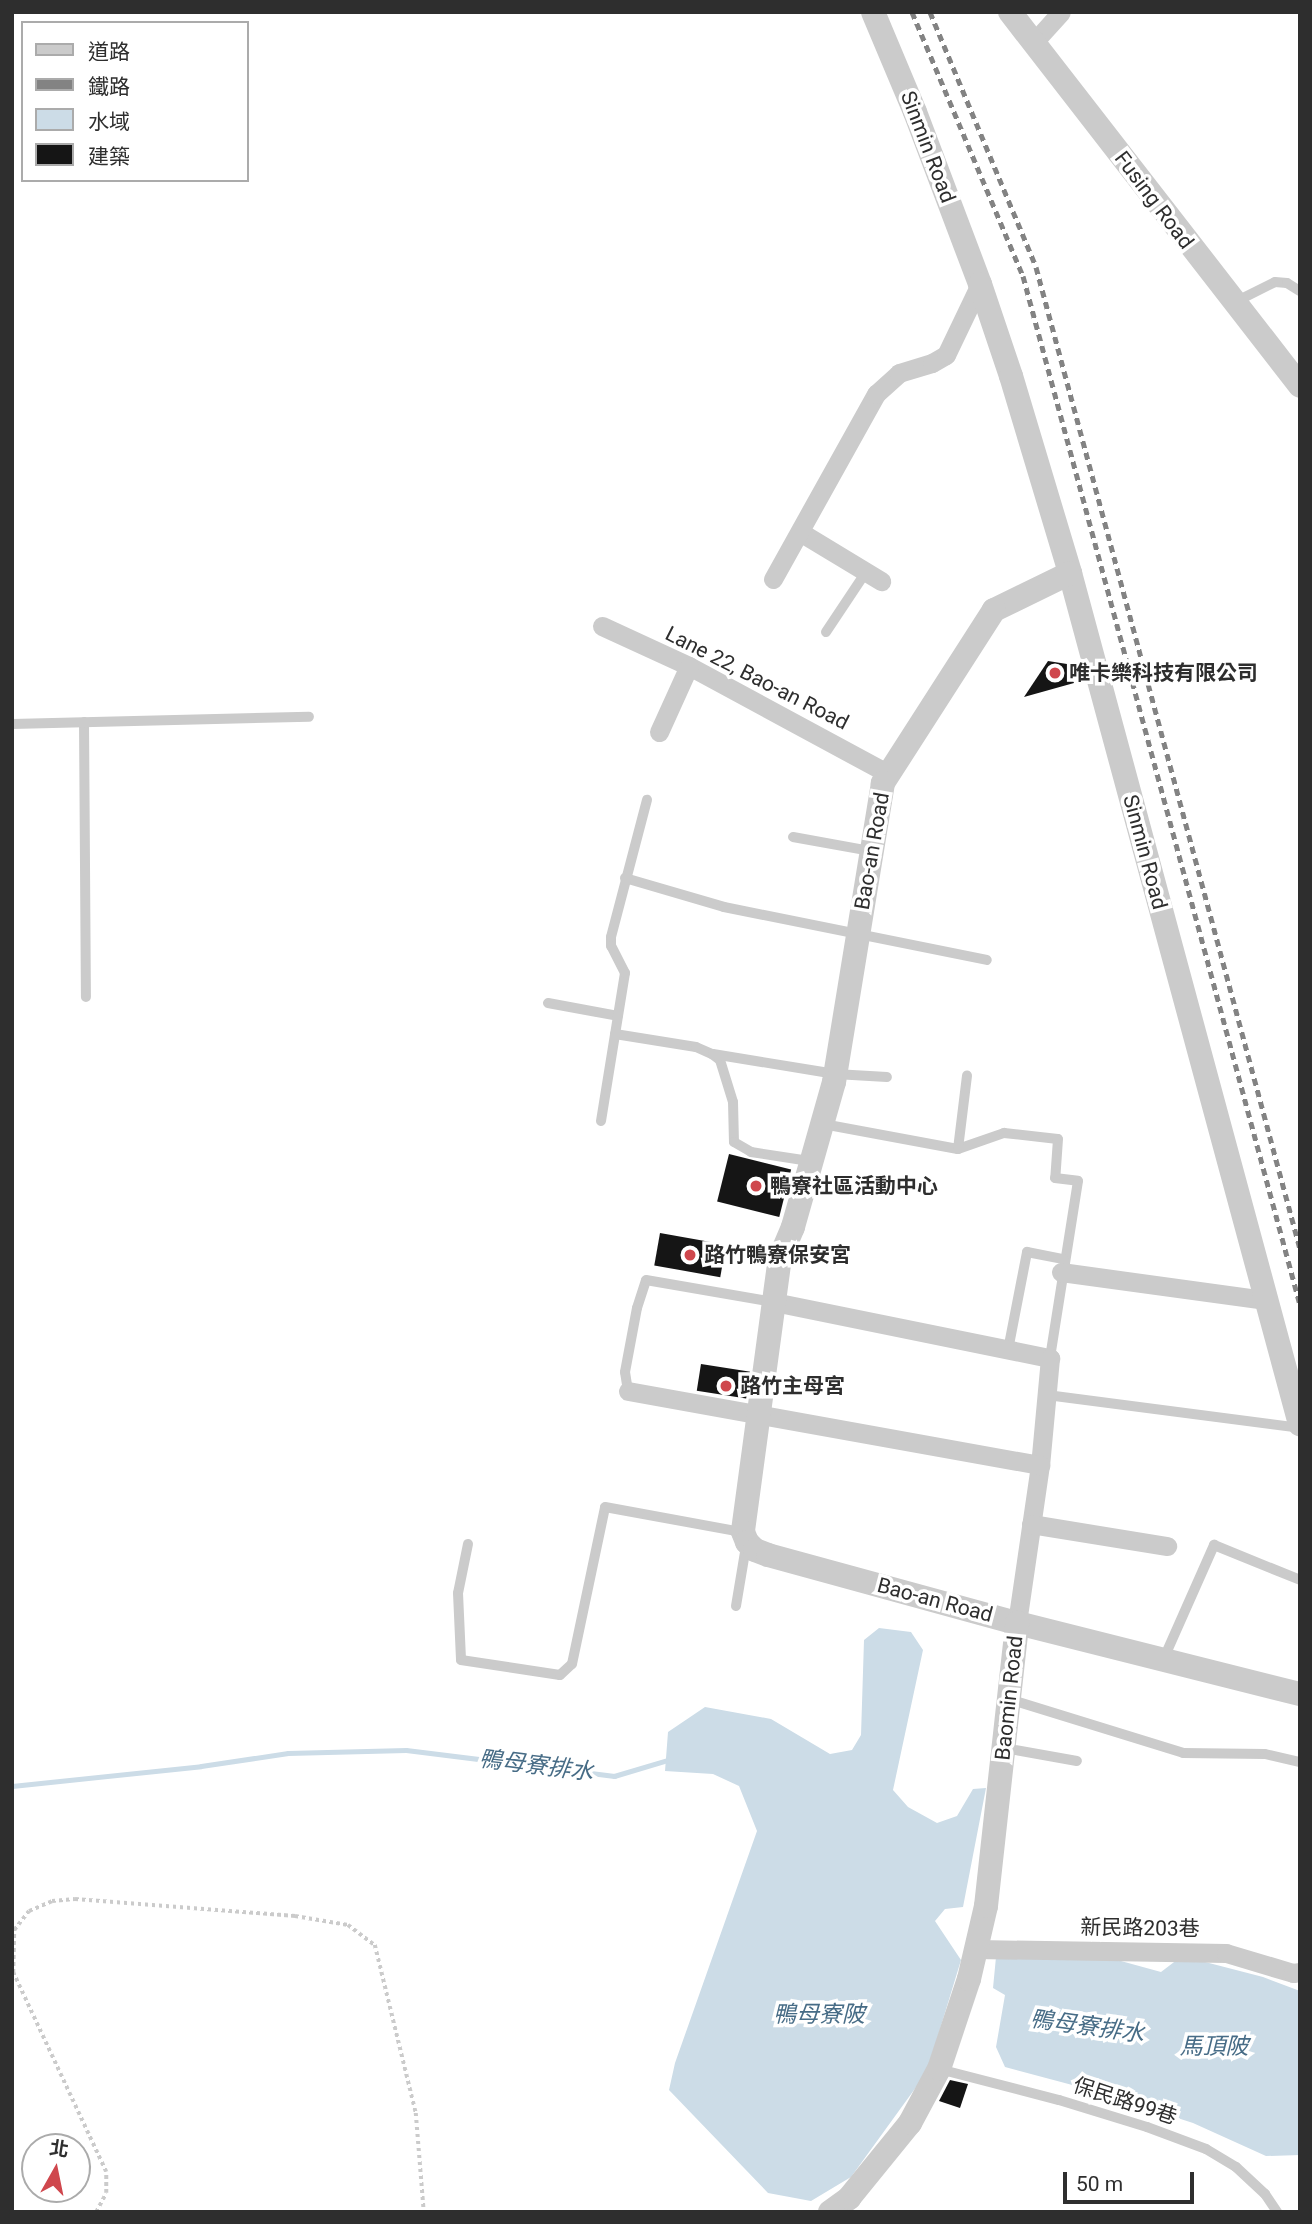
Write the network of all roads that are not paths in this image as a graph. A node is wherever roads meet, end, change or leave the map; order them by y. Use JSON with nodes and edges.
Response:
{"nodes":[{"id":1,"x":873,"y":12,"type":"edge"},
{"id":2,"x":1010,"y":12,"type":"edge"},
{"id":3,"x":1061,"y":12,"type":"edge"},
{"id":4,"x":1034,"y":42,"type":"junction"},
{"id":5,"x":981,"y":284,"type":"junction"},
{"id":6,"x":1300,"y":291,"type":"edge"},
{"id":7,"x":1234,"y":303,"type":"junction"},
{"id":8,"x":1300,"y":386,"type":"edge"},
{"id":9,"x":800,"y":532,"type":"junction"},
{"id":10,"x":1070,"y":573,"type":"junction"},
{"id":11,"x":873,"y":576,"type":"joint"},
{"id":12,"x":773,"y":579,"type":"dead end"},
{"id":13,"x":602,"y":626,"type":"dead end"},
{"id":14,"x":826,"y":632,"type":"dead end"},
{"id":15,"x":689,"y":666,"type":"junction"},
{"id":16,"x":309,"y":717,"type":"dead end"},
{"id":17,"x":84,"y":722,"type":"junction"},
{"id":18,"x":12,"y":724,"type":"edge"},
{"id":19,"x":659,"y":732,"type":"dead end"},
{"id":20,"x":889,"y":774,"type":"junction"},
{"id":21,"x":647,"y":800,"type":"dead end"},
{"id":22,"x":793,"y":837,"type":"dead end"},
{"id":23,"x":871,"y":851,"type":"junction"},
{"id":24,"x":625,"y":878,"type":"junction"},
{"id":25,"x":858,"y":934,"type":"junction"},
{"id":26,"x":987,"y":960,"type":"dead end"},
{"id":27,"x":86,"y":996,"type":"dead end"},
{"id":28,"x":548,"y":1003,"type":"dead end"},
{"id":29,"x":618,"y":1016,"type":"junction"},
{"id":30,"x":615,"y":1034,"type":"junction"},
{"id":31,"x":712,"y":1054,"type":"junction"},
{"id":32,"x":835,"y":1074,"type":"junction"},
{"id":33,"x":967,"y":1076,"type":"dead end"},
{"id":34,"x":887,"y":1077,"type":"dead end"},
{"id":35,"x":601,"y":1121,"type":"dead end"},
{"id":36,"x":823,"y":1124,"type":"junction"},
{"id":37,"x":958,"y":1149,"type":"junction"},
{"id":38,"x":813,"y":1161,"type":"junction"},
{"id":39,"x":1062,"y":1266,"type":"junction"},
{"id":40,"x":1266,"y":1300,"type":"junction"},
{"id":41,"x":774,"y":1302,"type":"junction"},
{"id":42,"x":1008,"y":1350,"type":"junction"},
{"id":43,"x":1049,"y":1358,"type":"junction"},
{"id":44,"x":628,"y":1391,"type":"joint"},
{"id":45,"x":1047,"y":1395,"type":"junction"},
{"id":46,"x":759,"y":1413,"type":"junction"},
{"id":47,"x":1300,"y":1426,"type":"edge"},
{"id":48,"x":1040,"y":1465,"type":"junction"},
{"id":49,"x":1031,"y":1524,"type":"junction"},
{"id":50,"x":745,"y":1537,"type":"junction"},
{"id":51,"x":468,"y":1544,"type":"dead end"},
{"id":52,"x":1167,"y":1546,"type":"dead end"},
{"id":53,"x":1300,"y":1580,"type":"edge"},
{"id":54,"x":736,"y":1606,"type":"dead end"},
{"id":55,"x":1017,"y":1623,"type":"junction"},
{"id":56,"x":1163,"y":1659,"type":"junction"},
{"id":57,"x":1300,"y":1694,"type":"edge"},
{"id":58,"x":1009,"y":1699,"type":"junction"},
{"id":59,"x":1004,"y":1748,"type":"junction"},
{"id":60,"x":1077,"y":1761,"type":"dead end"},
{"id":61,"x":1300,"y":1762,"type":"edge"},
{"id":62,"x":976,"y":1949,"type":"junction"},
{"id":63,"x":1297,"y":1974,"type":"edge"},
{"id":64,"x":939,"y":2069,"type":"junction"},
{"id":65,"x":844,"y":2207,"type":"edge"},
{"id":66,"x":1277,"y":2212,"type":"edge"}],
"edges":[{"from":1,"to":5,"type":"street","name":"Sinmin Road"},
{"from":2,"to":4,"type":"street","name":"Fusing Road"},
{"from":3,"to":4,"type":"street"},
{"from":4,"to":7,"type":"street","name":"Fusing Road"},
{"from":5,"to":9,"type":"street"},
{"from":5,"to":10,"type":"street","name":"Sinmin Road"},
{"from":6,"to":7,"type":"lane"},
{"from":7,"to":8,"type":"street","name":"Fusing Road"},
{"from":9,"to":11,"type":"street"},
{"from":9,"to":12,"type":"street"},
{"from":10,"to":20,"type":"street","name":"Bao-an Road"},
{"from":10,"to":40,"type":"street","name":"Sinmin Road"},
{"from":11,"to":14,"type":"lane"},
{"from":13,"to":15,"type":"street","name":"Lane 22, Bao-an Road"},
{"from":15,"to":19,"type":"street"},
{"from":15,"to":20,"type":"street","name":"Lane 22, Bao-an Road"},
{"from":16,"to":17,"type":"lane"},
{"from":17,"to":18,"type":"lane"},
{"from":17,"to":27,"type":"lane"},
{"from":20,"to":23,"type":"street","name":"Bao-an Road"},
{"from":21,"to":24,"type":"lane"},
{"from":22,"to":23,"type":"lane"},
{"from":23,"to":25,"type":"street","name":"Bao-an Road"},
{"from":24,"to":25,"type":"lane"},
{"from":24,"to":29,"type":"lane"},
{"from":25,"to":26,"type":"lane"},
{"from":25,"to":32,"type":"street","name":"Bao-an Road"},
{"from":28,"to":29,"type":"lane"},
{"from":29,"to":30,"type":"lane"},
{"from":30,"to":31,"type":"lane"},
{"from":30,"to":35,"type":"lane"},
{"from":31,"to":32,"type":"lane"},
{"from":31,"to":38,"type":"lane"},
{"from":32,"to":34,"type":"lane"},
{"from":32,"to":36,"type":"street","name":"Bao-an Road"},
{"from":33,"to":37,"type":"lane"},
{"from":36,"to":37,"type":"lane"},
{"from":36,"to":38,"type":"street","name":"Bao-an Road"},
{"from":37,"to":39,"type":"lane"},
{"from":38,"to":41,"type":"street","name":"Bao-an Road"},
{"from":39,"to":40,"type":"street"},
{"from":39,"to":42,"type":"lane"},
{"from":39,"to":43,"type":"lane"},
{"from":40,"to":47,"type":"street","name":"Sinmin Road"},
{"from":41,"to":42,"type":"street"},
{"from":41,"to":44,"type":"lane"},
{"from":41,"to":46,"type":"street","name":"Bao-an Road"},
{"from":42,"to":43,"type":"street"},
{"from":43,"to":45,"type":"street"},
{"from":44,"to":46,"type":"street"},
{"from":45,"to":47,"type":"lane"},
{"from":45,"to":48,"type":"street","name":"Baomin Road"},
{"from":46,"to":48,"type":"street"},
{"from":46,"to":50,"type":"street","name":"Bao-an Road"},
{"from":48,"to":49,"type":"street","name":"Baomin Road"},
{"from":49,"to":52,"type":"street"},
{"from":49,"to":55,"type":"street","name":"Baomin Road"},
{"from":50,"to":51,"type":"lane","name":"Bao-an Road"},
{"from":50,"to":54,"type":"lane"},
{"from":50,"to":55,"type":"street","name":"Bao-an Road"},
{"from":53,"to":56,"type":"lane"},
{"from":55,"to":56,"type":"street","name":"Bao-an Road"},
{"from":55,"to":58,"type":"street","name":"Baomin Road"},
{"from":56,"to":57,"type":"street","name":"Bao-an Road"},
{"from":58,"to":59,"type":"street","name":"Baomin Road"},
{"from":58,"to":61,"type":"lane"},
{"from":59,"to":60,"type":"lane"},
{"from":59,"to":62,"type":"street","name":"Baomin Road"},
{"from":62,"to":63,"type":"street","name":"新民路203巷"},
{"from":62,"to":64,"type":"street","name":"Baomin Road"},
{"from":64,"to":65,"type":"street","name":"Baomin Road"},
{"from":64,"to":66,"type":"lane","name":"保民路99巷"}]}
